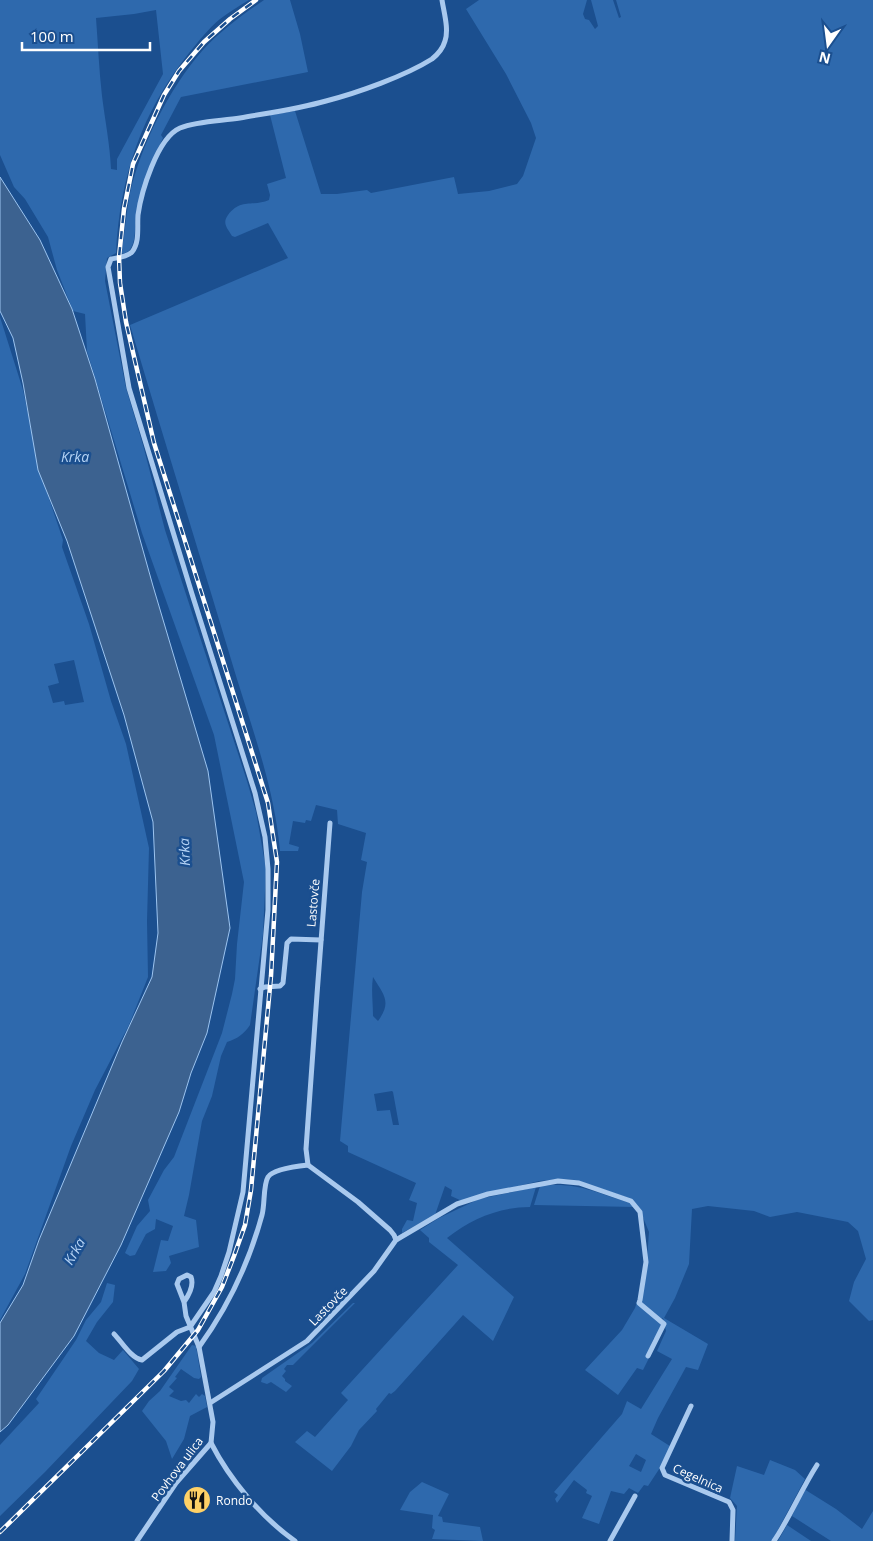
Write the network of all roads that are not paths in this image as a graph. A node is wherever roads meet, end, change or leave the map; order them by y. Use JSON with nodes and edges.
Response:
{"nodes":[{"id":1,"x":442,"y":0,"type":"edge"},
{"id":2,"x":330,"y":823,"type":"dead end"},
{"id":3,"x":320,"y":940,"type":"junction"},
{"id":4,"x":260,"y":989,"type":"junction"},
{"id":5,"x":308,"y":1164,"type":"junction"},
{"id":6,"x":396,"y":1240,"type":"junction"},
{"id":7,"x":184,"y":1302,"type":"junction"},
{"id":8,"x":190,"y":1327,"type":"junction"},
{"id":9,"x":114,"y":1334,"type":"dead end"},
{"id":10,"x":199,"y":1347,"type":"junction"},
{"id":11,"x":648,"y":1356,"type":"dead end"},
{"id":12,"x":210,"y":1403,"type":"junction"},
{"id":13,"x":691,"y":1406,"type":"dead end"},
{"id":14,"x":210,"y":1443,"type":"junction"},
{"id":15,"x":817,"y":1465,"type":"dead end"},
{"id":16,"x":635,"y":1496,"type":"dead end"},
{"id":17,"x":137,"y":1541,"type":"edge"},
{"id":18,"x":295,"y":1541,"type":"edge"},
{"id":19,"x":610,"y":1541,"type":"edge"},
{"id":20,"x":732,"y":1541,"type":"edge"},
{"id":21,"x":774,"y":1541,"type":"edge"}],
"edges":[{"from":1,"to":4,"type":"street"},
{"from":2,"to":3,"type":"street","name":"Lastovče"},
{"from":3,"to":4,"type":"street"},
{"from":3,"to":5,"type":"street","name":"Lastovče"},
{"from":4,"to":8,"type":"street"},
{"from":5,"to":6,"type":"street"},
{"from":5,"to":10,"type":"street"},
{"from":6,"to":11,"type":"street"},
{"from":6,"to":12,"type":"street","name":"Lastovče"},
{"from":7,"to":7,"type":"street"},
{"from":7,"to":8,"type":"street"},
{"from":8,"to":9,"type":"street"},
{"from":8,"to":10,"type":"street"},
{"from":10,"to":12,"type":"street"},
{"from":12,"to":14,"type":"street","name":"Povhova ulica"},
{"from":13,"to":20,"type":"street","name":"Cegelnica"},
{"from":14,"to":17,"type":"street","name":"Povhova ulica"},
{"from":14,"to":18,"type":"street"},
{"from":15,"to":21,"type":"street"},
{"from":16,"to":19,"type":"street"}]}
